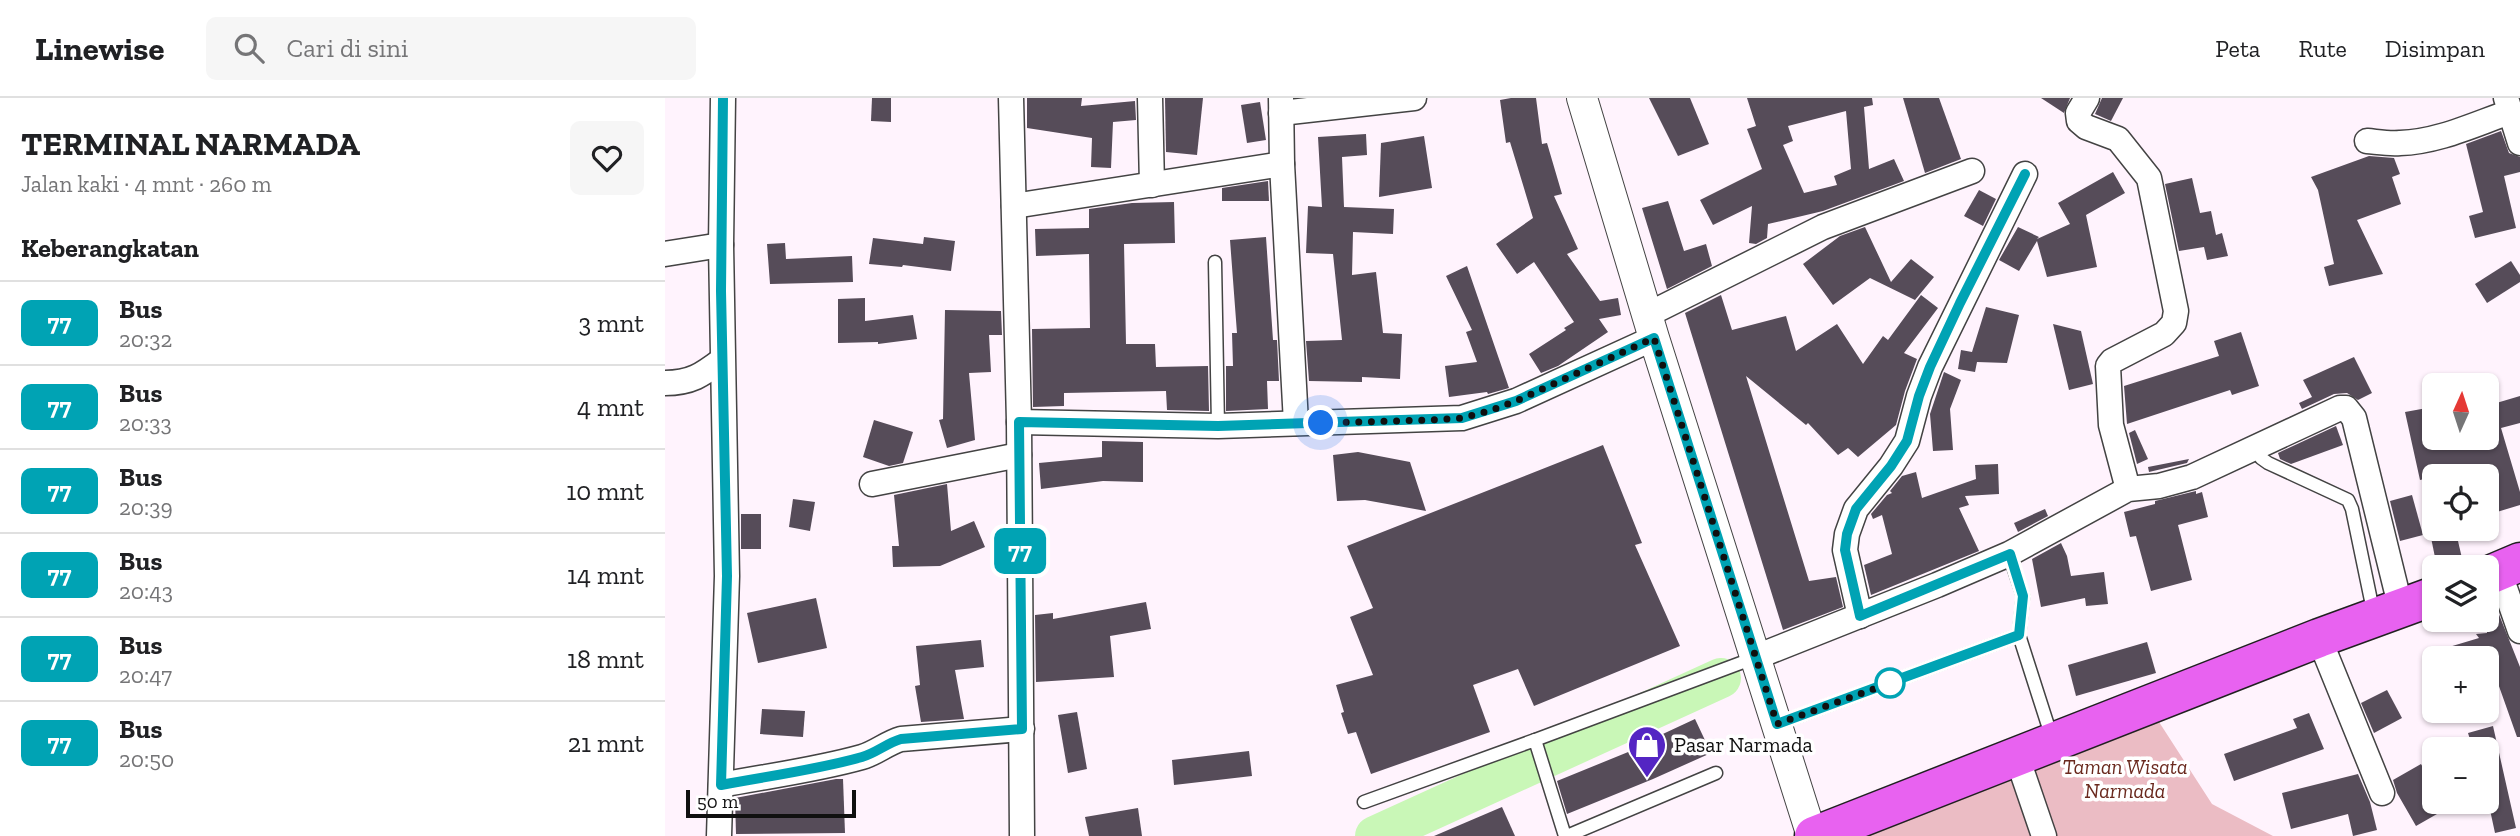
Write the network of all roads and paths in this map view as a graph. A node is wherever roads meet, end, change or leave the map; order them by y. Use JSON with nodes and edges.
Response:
{"nodes":[{"id":1,"x":723,"y":98,"type":"edge"},
{"id":2,"x":1011,"y":98,"type":"edge"},
{"id":3,"x":1150,"y":98,"type":"edge"},
{"id":4,"x":1415,"y":98,"type":"edge"},
{"id":5,"x":1582,"y":98,"type":"edge"},
{"id":6,"x":2087,"y":98,"type":"edge"},
{"id":7,"x":1281,"y":105,"type":"edge"},
{"id":8,"x":2508,"y":105,"type":"edge"},
{"id":9,"x":2367,"y":141,"type":"dead end"},
{"id":10,"x":2520,"y":143,"type":"edge"},
{"id":11,"x":1282,"y":163,"type":"junction"},
{"id":12,"x":1972,"y":171,"type":"dead end"},
{"id":13,"x":2025,"y":174,"type":"dead end"},
{"id":14,"x":1152,"y":185,"type":"junction"},
{"id":15,"x":1014,"y":206,"type":"junction"},
{"id":16,"x":721,"y":246,"type":"junction"},
{"id":17,"x":665,"y":254,"type":"edge"},
{"id":18,"x":1215,"y":262,"type":"dead end"},
{"id":19,"x":1650,"y":326,"type":"junction"},
{"id":20,"x":722,"y":360,"type":"junction"},
{"id":21,"x":665,"y":383,"type":"edge"},
{"id":22,"x":1019,"y":422,"type":"junction"},
{"id":23,"x":1296,"y":423,"type":"junction"},
{"id":24,"x":1218,"y":426,"type":"junction"},
{"id":25,"x":2256,"y":447,"type":"junction"},
{"id":26,"x":1019,"y":455,"type":"junction"},
{"id":27,"x":872,"y":484,"type":"dead end"},
{"id":28,"x":2128,"y":489,"type":"junction"},
{"id":29,"x":2010,"y":554,"type":"junction"},
{"id":30,"x":2502,"y":570,"type":"edge"},
{"id":31,"x":2403,"y":608,"type":"edge"},
{"id":32,"x":1860,"y":616,"type":"junction"},
{"id":33,"x":2520,"y":631,"type":"edge"},
{"id":34,"x":2019,"y":635,"type":"junction"},
{"id":35,"x":2319,"y":638,"type":"junction"},
{"id":36,"x":1756,"y":657,"type":"junction"},
{"id":37,"x":1777,"y":724,"type":"junction"},
{"id":38,"x":1022,"y":729,"type":"junction"},
{"id":39,"x":1535,"y":740,"type":"junction"},
{"id":40,"x":2054,"y":743,"type":"junction"},
{"id":41,"x":2017,"y":757,"type":"junction"},
{"id":42,"x":1716,"y":773,"type":"dead end"},
{"id":43,"x":721,"y":785,"type":"junction"},
{"id":44,"x":2382,"y":793,"type":"dead end"},
{"id":45,"x":1364,"y":802,"type":"dead end"},
{"id":46,"x":719,"y":836,"type":"edge"},
{"id":47,"x":1022,"y":836,"type":"edge"},
{"id":48,"x":1566,"y":836,"type":"edge"},
{"id":49,"x":1813,"y":836,"type":"edge"},
{"id":50,"x":2044,"y":836,"type":"edge"}],
"edges":[{"from":1,"to":16,"type":"street"},
{"from":2,"to":15,"type":"street"},
{"from":3,"to":14,"type":"street"},
{"from":4,"to":7,"type":"street"},
{"from":5,"to":19,"type":"street"},
{"from":6,"to":28,"type":"street"},
{"from":7,"to":11,"type":"street"},
{"from":8,"to":9,"type":"street"},
{"from":8,"to":10,"type":"street"},
{"from":11,"to":14,"type":"street"},
{"from":11,"to":23,"type":"street"},
{"from":12,"to":19,"type":"street"},
{"from":13,"to":32,"type":"street"},
{"from":14,"to":15,"type":"street"},
{"from":15,"to":22,"type":"street"},
{"from":16,"to":17,"type":"street"},
{"from":16,"to":20,"type":"street"},
{"from":18,"to":24,"type":"lane"},
{"from":19,"to":23,"type":"street"},
{"from":19,"to":36,"type":"street"},
{"from":20,"to":21,"type":"street"},
{"from":20,"to":43,"type":"street"},
{"from":22,"to":24,"type":"street"},
{"from":22,"to":26,"type":"street"},
{"from":23,"to":24,"type":"street"},
{"from":25,"to":28,"type":"street"},
{"from":25,"to":31,"type":"lane"},
{"from":25,"to":31,"type":"street"},
{"from":26,"to":27,"type":"street"},
{"from":26,"to":38,"type":"street"},
{"from":28,"to":29,"type":"street"},
{"from":29,"to":32,"type":"street"},
{"from":29,"to":34,"type":"lane"},
{"from":30,"to":33,"type":"street"},
{"from":31,"to":35,"type":"highway"},
{"from":32,"to":36,"type":"street"},
{"from":34,"to":37,"type":"lane"},
{"from":34,"to":40,"type":"lane"},
{"from":35,"to":40,"type":"highway"},
{"from":35,"to":44,"type":"street"},
{"from":36,"to":37,"type":"street"},
{"from":36,"to":39,"type":"lane"},
{"from":37,"to":49,"type":"street"},
{"from":38,"to":43,"type":"street"},
{"from":38,"to":47,"type":"street"},
{"from":39,"to":45,"type":"lane"},
{"from":39,"to":48,"type":"lane"},
{"from":40,"to":41,"type":"highway"},
{"from":41,"to":49,"type":"highway"},
{"from":41,"to":50,"type":"street"},
{"from":42,"to":48,"type":"lane"},
{"from":43,"to":46,"type":"street"}]}
